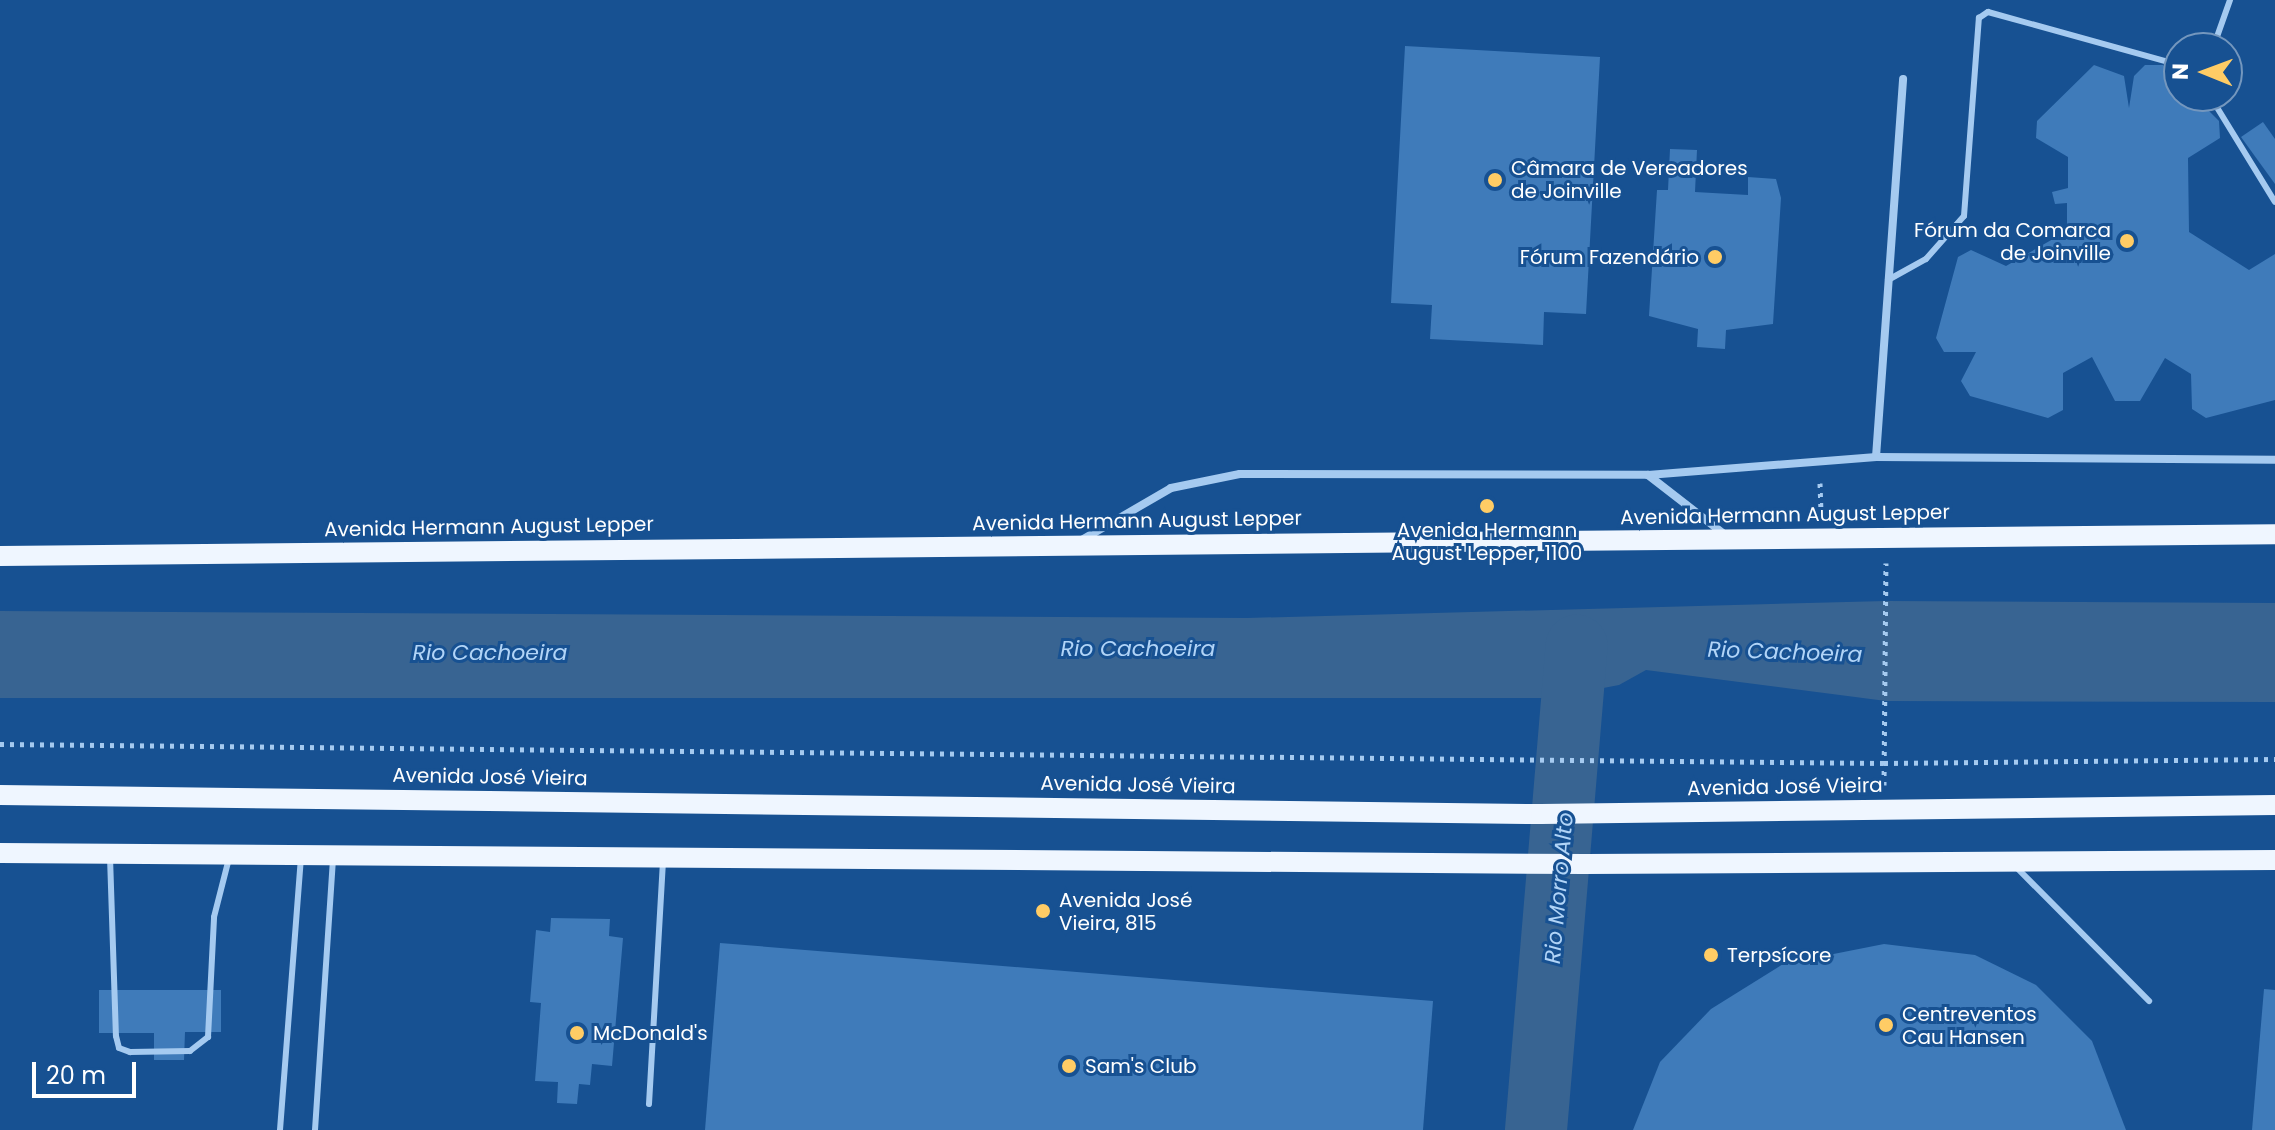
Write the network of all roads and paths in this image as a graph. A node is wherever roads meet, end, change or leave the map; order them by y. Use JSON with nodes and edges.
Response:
{"nodes":[{"id":1,"x":2230,"y":0,"type":"edge"},
{"id":2,"x":2219,"y":32,"type":"edge"},
{"id":3,"x":2163,"y":61,"type":"edge"},
{"id":4,"x":1903,"y":79,"type":"dead end"},
{"id":5,"x":2220,"y":112,"type":"edge"},
{"id":6,"x":2275,"y":202,"type":"edge"},
{"id":7,"x":1888,"y":280,"type":"junction"},
{"id":8,"x":1876,"y":457,"type":"junction"},
{"id":9,"x":1819,"y":458,"type":"junction"},
{"id":10,"x":2275,"y":460,"type":"edge"},
{"id":11,"x":1648,"y":475,"type":"junction"},
{"id":12,"x":2275,"y":534,"type":"edge"},
{"id":13,"x":1731,"y":539,"type":"junction"},
{"id":14,"x":1823,"y":539,"type":"junction"},
{"id":15,"x":1073,"y":546,"type":"junction"},
{"id":16,"x":0,"y":556,"type":"edge"},
{"id":17,"x":1885,"y":591,"type":"dead end"},
{"id":18,"x":0,"y":744,"type":"edge"},
{"id":19,"x":2275,"y":759,"type":"edge"},
{"id":20,"x":1884,"y":763,"type":"junction"},
{"id":21,"x":0,"y":795,"type":"edge"},
{"id":22,"x":2275,"y":805,"type":"edge"},
{"id":23,"x":1884,"y":810,"type":"junction"},
{"id":24,"x":0,"y":853,"type":"edge"},
{"id":25,"x":110,"y":853,"type":"junction"},
{"id":26,"x":230,"y":854,"type":"junction"},
{"id":27,"x":333,"y":855,"type":"junction"},
{"id":28,"x":301,"y":856,"type":"junction"},
{"id":29,"x":663,"y":857,"type":"junction"},
{"id":30,"x":2275,"y":860,"type":"edge"},
{"id":31,"x":2010,"y":861,"type":"junction"},
{"id":32,"x":2149,"y":1001,"type":"dead end"},
{"id":33,"x":649,"y":1104,"type":"dead end"},
{"id":34,"x":280,"y":1130,"type":"edge"},
{"id":35,"x":315,"y":1130,"type":"edge"}],
"edges":[{"from":1,"to":2,"type":"lane"},
{"from":3,"to":7,"type":"lane"},
{"from":4,"to":7,"type":"street"},
{"from":5,"to":6,"type":"lane"},
{"from":7,"to":8,"type":"street"},
{"from":8,"to":9,"type":"street"},
{"from":8,"to":10,"type":"street"},
{"from":9,"to":11,"type":"street"},
{"from":9,"to":14,"type":"path"},
{"from":11,"to":13,"type":"street"},
{"from":11,"to":15,"type":"street"},
{"from":12,"to":14,"type":"main road","name":"Avenida Hermann August Lepper"},
{"from":13,"to":14,"type":"main road","name":"Avenida Hermann August Lepper"},
{"from":13,"to":15,"type":"main road","name":"Avenida Hermann August Lepper"},
{"from":15,"to":16,"type":"main road","name":"Avenida Hermann August Lepper"},
{"from":17,"to":20,"type":"path"},
{"from":18,"to":20,"type":"path"},
{"from":19,"to":20,"type":"path"},
{"from":20,"to":23,"type":"path"},
{"from":21,"to":23,"type":"main road","name":"Avenida José Vieira"},
{"from":22,"to":23,"type":"main road","name":"Avenida José Vieira"},
{"from":24,"to":25,"type":"main road"},
{"from":25,"to":26,"type":"main road"},
{"from":25,"to":26,"type":"lane"},
{"from":26,"to":28,"type":"main road"},
{"from":27,"to":28,"type":"main road"},
{"from":27,"to":29,"type":"main road"},
{"from":27,"to":35,"type":"lane"},
{"from":28,"to":34,"type":"lane"},
{"from":29,"to":31,"type":"main road"},
{"from":29,"to":33,"type":"lane"},
{"from":30,"to":31,"type":"main road"},
{"from":31,"to":32,"type":"lane"}]}
